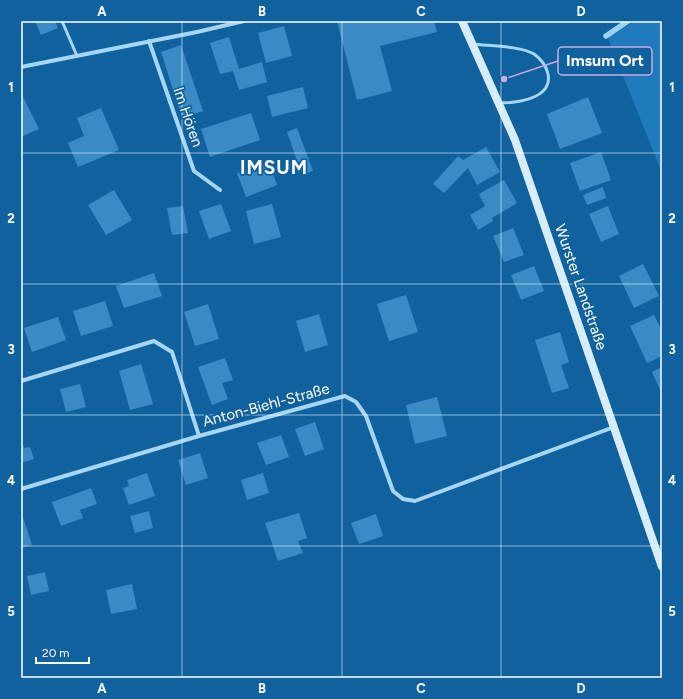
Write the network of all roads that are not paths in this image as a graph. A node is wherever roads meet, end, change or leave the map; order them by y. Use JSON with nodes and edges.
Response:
{"nodes":[{"id":1,"x":62,"y":21,"type":"edge"},
{"id":2,"x":244,"y":21,"type":"edge"},
{"id":3,"x":462,"y":21,"type":"edge"},
{"id":4,"x":149,"y":42,"type":"junction"},
{"id":5,"x":473,"y":44,"type":"junction"},
{"id":6,"x":77,"y":56,"type":"junction"},
{"id":7,"x":21,"y":67,"type":"edge"},
{"id":8,"x":498,"y":103,"type":"junction"},
{"id":9,"x":220,"y":190,"type":"dead end"},
{"id":10,"x":21,"y":381,"type":"edge"},
{"id":11,"x":615,"y":427,"type":"junction"},
{"id":12,"x":199,"y":436,"type":"junction"},
{"id":13,"x":21,"y":489,"type":"edge"},
{"id":14,"x":662,"y":567,"type":"edge"}],
"edges":[{"from":1,"to":6,"type":"lane"},
{"from":2,"to":4,"type":"street"},
{"from":3,"to":5,"type":"main road","name":"Wurster Landstraße"},
{"from":4,"to":6,"type":"street"},
{"from":4,"to":9,"type":"street","name":"Im Hören"},
{"from":5,"to":8,"type":"main road","name":"Wurster Landstraße"},
{"from":5,"to":8,"type":"lane"},
{"from":6,"to":7,"type":"street"},
{"from":8,"to":11,"type":"main road","name":"Wurster Landstraße"},
{"from":10,"to":12,"type":"street"},
{"from":11,"to":12,"type":"street","name":"Anton-Biehl-Straße"},
{"from":11,"to":14,"type":"main road","name":"Wurster Landstraße"},
{"from":12,"to":13,"type":"street","name":"Anton-Biehl-Straße"}]}
